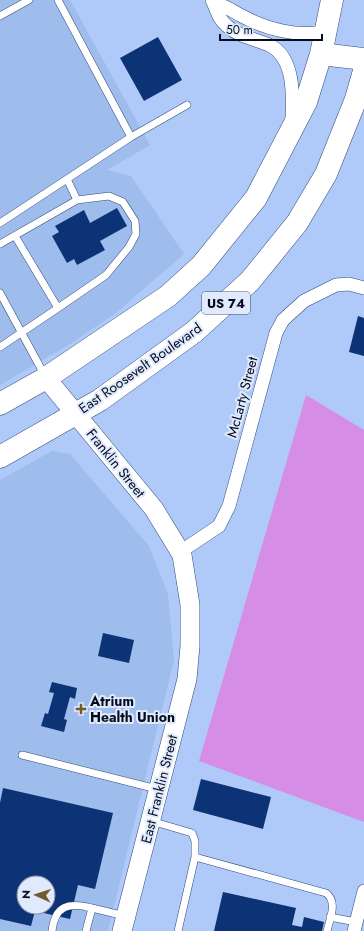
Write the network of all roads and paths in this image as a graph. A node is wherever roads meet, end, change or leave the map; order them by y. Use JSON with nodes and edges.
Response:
{"nodes":[{"id":1,"x":29,"y":0,"type":"edge"},
{"id":2,"x":58,"y":0,"type":"edge"},
{"id":3,"x":332,"y":0,"type":"edge"},
{"id":4,"x":213,"y":1,"type":"edge"},
{"id":5,"x":0,"y":16,"type":"edge"},
{"id":6,"x":326,"y":30,"type":"junction"},
{"id":7,"x":321,"y":54,"type":"junction"},
{"id":8,"x":364,"y":59,"type":"edge"},
{"id":9,"x":364,"y":71,"type":"edge"},
{"id":10,"x":187,"y":105,"type":"dead end"},
{"id":11,"x":291,"y":131,"type":"junction"},
{"id":12,"x":131,"y":137,"type":"junction"},
{"id":13,"x":67,"y":179,"type":"junction"},
{"id":14,"x":77,"y":200,"type":"junction"},
{"id":15,"x":0,"y":223,"type":"edge"},
{"id":16,"x":15,"y":236,"type":"junction"},
{"id":17,"x":0,"y":244,"type":"edge"},
{"id":18,"x":364,"y":288,"type":"edge"},
{"id":19,"x":0,"y":293,"type":"edge"},
{"id":20,"x":58,"y":308,"type":"junction"},
{"id":21,"x":21,"y":332,"type":"junction"},
{"id":22,"x":0,"y":346,"type":"edge"},
{"id":23,"x":46,"y":378,"type":"junction"},
{"id":24,"x":0,"y":404,"type":"edge"},
{"id":25,"x":76,"y":414,"type":"junction"},
{"id":26,"x":0,"y":457,"type":"edge"},
{"id":27,"x":180,"y":552,"type":"junction"},
{"id":28,"x":22,"y":755,"type":"dead end"},
{"id":29,"x":159,"y":789,"type":"junction"},
{"id":30,"x":151,"y":821,"type":"junction"},
{"id":31,"x":195,"y":858,"type":"junction"},
{"id":32,"x":364,"y":891,"type":"edge"},
{"id":33,"x":92,"y":908,"type":"junction"},
{"id":34,"x":330,"y":917,"type":"junction"},
{"id":35,"x":358,"y":921,"type":"edge"},
{"id":36,"x":124,"y":924,"type":"edge"},
{"id":37,"x":52,"y":931,"type":"edge"},
{"id":38,"x":86,"y":931,"type":"edge"},
{"id":39,"x":178,"y":931,"type":"edge"},
{"id":40,"x":327,"y":931,"type":"edge"}],
"edges":[{"from":1,"to":5,"type":"lane"},
{"from":2,"to":12,"type":"lane"},
{"from":3,"to":6,"type":"highway","number":"US 74"},
{"from":4,"to":6,"type":"street"},
{"from":4,"to":11,"type":"street"},
{"from":6,"to":7,"type":"highway","number":"US 74"},
{"from":7,"to":8,"type":"highway"},
{"from":7,"to":11,"type":"highway","number":"US 74"},
{"from":9,"to":25,"type":"highway","name":"East Roosevelt Boulevard","number":"US 74"},
{"from":10,"to":12,"type":"lane"},
{"from":11,"to":23,"type":"highway","number":"US 74"},
{"from":12,"to":13,"type":"lane"},
{"from":13,"to":14,"type":"lane"},
{"from":13,"to":15,"type":"lane"},
{"from":14,"to":16,"type":"lane"},
{"from":14,"to":20,"type":"lane"},
{"from":16,"to":17,"type":"lane"},
{"from":16,"to":20,"type":"lane"},
{"from":18,"to":27,"type":"street","name":"McLarty Street"},
{"from":19,"to":21,"type":"lane"},
{"from":20,"to":21,"type":"lane"},
{"from":21,"to":22,"type":"lane"},
{"from":21,"to":23,"type":"lane"},
{"from":23,"to":24,"type":"highway","number":"US 74"},
{"from":23,"to":25,"type":"main road","name":"Franklin Street"},
{"from":25,"to":26,"type":"highway","name":"East Roosevelt Boulevard","number":"US 74"},
{"from":25,"to":27,"type":"main road","name":"Franklin Street"},
{"from":27,"to":29,"type":"main road","name":"East Franklin Street"},
{"from":28,"to":29,"type":"lane"},
{"from":29,"to":30,"type":"main road","name":"East Franklin Street"},
{"from":30,"to":31,"type":"lane"},
{"from":30,"to":36,"type":"main road","name":"East Franklin Street"},
{"from":31,"to":34,"type":"lane"},
{"from":31,"to":39,"type":"lane"},
{"from":32,"to":35,"type":"street"},
{"from":33,"to":36,"type":"lane"},
{"from":33,"to":37,"type":"lane"},
{"from":33,"to":38,"type":"lane"},
{"from":34,"to":35,"type":"lane"},
{"from":34,"to":40,"type":"lane"}]}
